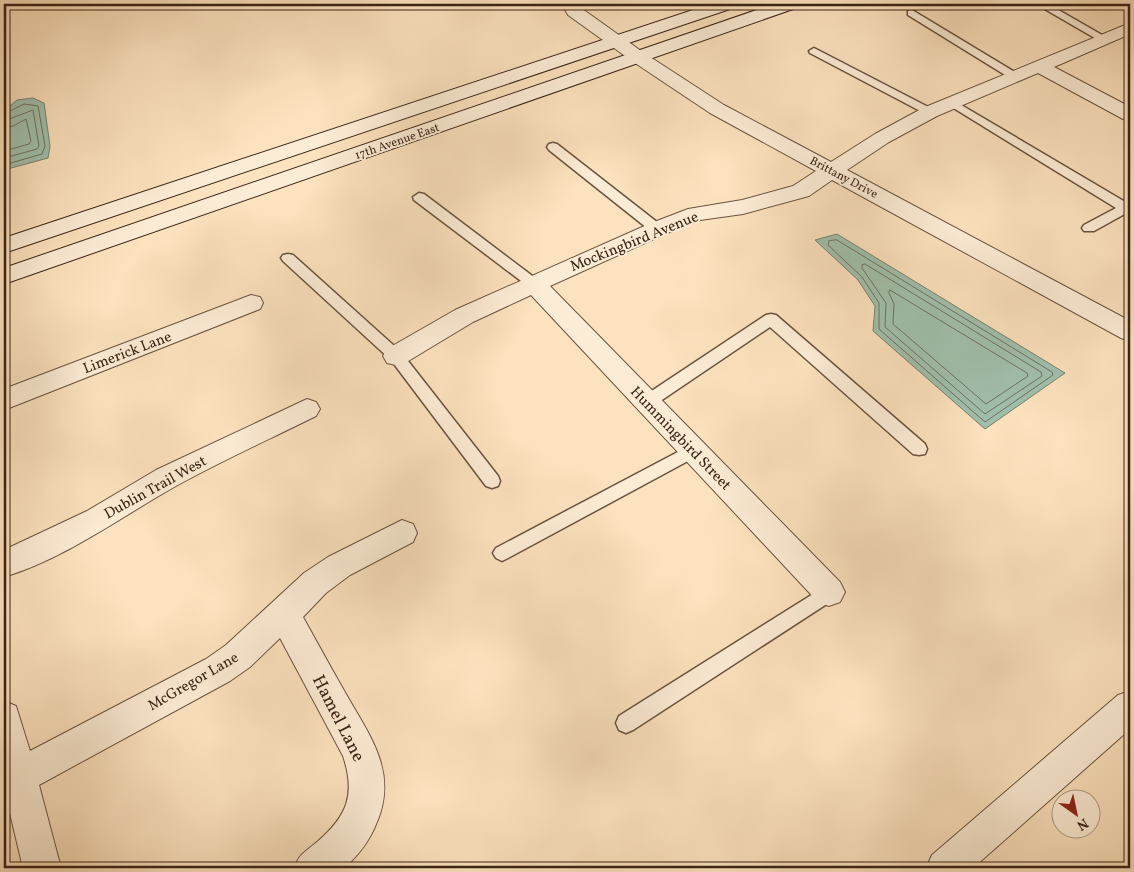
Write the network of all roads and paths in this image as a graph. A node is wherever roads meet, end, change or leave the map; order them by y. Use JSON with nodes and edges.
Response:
{"nodes":[{"id":1,"x":570,"y":4,"type":"edge"},
{"id":2,"x":727,"y":4,"type":"edge"},
{"id":3,"x":790,"y":4,"type":"edge"},
{"id":4,"x":1041,"y":4,"type":"edge"},
{"id":5,"x":912,"y":12,"type":"dead end"},
{"id":6,"x":1130,"y":28,"type":"edge"},
{"id":7,"x":1104,"y":39,"type":"junction"},
{"id":8,"x":616,"y":41,"type":"junction"},
{"id":9,"x":814,"y":51,"type":"dead end"},
{"id":10,"x":638,"y":57,"type":"junction"},
{"id":11,"x":1038,"y":66,"type":"junction"},
{"id":12,"x":1014,"y":76,"type":"junction"},
{"id":13,"x":951,"y":102,"type":"junction"},
{"id":14,"x":930,"y":112,"type":"junction"},
{"id":15,"x":1130,"y":115,"type":"edge"},
{"id":16,"x":552,"y":147,"type":"dead end"},
{"id":17,"x":833,"y":171,"type":"junction"},
{"id":18,"x":419,"y":197,"type":"dead end"},
{"id":19,"x":1128,"y":207,"type":"edge"},
{"id":20,"x":657,"y":228,"type":"junction"},
{"id":21,"x":1089,"y":228,"type":"dead end"},
{"id":22,"x":4,"y":246,"type":"edge"},
{"id":23,"x":288,"y":258,"type":"dead end"},
{"id":24,"x":4,"y":276,"type":"edge"},
{"id":25,"x":534,"y":284,"type":"junction"},
{"id":26,"x":251,"y":303,"type":"dead end"},
{"id":27,"x":1130,"y":332,"type":"edge"},
{"id":28,"x":396,"y":356,"type":"junction"},
{"id":29,"x":4,"y":400,"type":"edge"},
{"id":30,"x":647,"y":402,"type":"junction"},
{"id":31,"x":307,"y":409,"type":"dead end"},
{"id":32,"x":919,"y":449,"type":"dead end"},
{"id":33,"x":693,"y":450,"type":"junction"},
{"id":34,"x":492,"y":481,"type":"dead end"},
{"id":35,"x":402,"y":533,"type":"dead end"},
{"id":36,"x":502,"y":553,"type":"dead end"},
{"id":37,"x":4,"y":564,"type":"edge"},
{"id":38,"x":829,"y":592,"type":"joint"},
{"id":39,"x":284,"y":614,"type":"junction"},
{"id":40,"x":1130,"y":707,"type":"edge"},
{"id":41,"x":4,"y":718,"type":"edge"},
{"id":42,"x":626,"y":723,"type":"dead end"},
{"id":43,"x":20,"y":776,"type":"junction"},
{"id":44,"x":42,"y":868,"type":"edge"},
{"id":45,"x":313,"y":868,"type":"edge"},
{"id":46,"x":945,"y":868,"type":"edge"}],
"edges":[{"from":1,"to":8,"type":"street","name":"Brittany Drive"},
{"from":2,"to":8,"type":"street","name":"17th Avenue East"},
{"from":3,"to":10,"type":"street","name":"17th Avenue East"},
{"from":4,"to":7,"type":"lane"},
{"from":5,"to":12,"type":"lane"},
{"from":6,"to":7,"type":"street","name":"Mockingbird Avenue"},
{"from":7,"to":11,"type":"street","name":"Mockingbird Avenue"},
{"from":8,"to":10,"type":"street","name":"Brittany Drive"},
{"from":8,"to":22,"type":"street","name":"17th Avenue East"},
{"from":9,"to":14,"type":"lane"},
{"from":10,"to":17,"type":"street","name":"Brittany Drive"},
{"from":10,"to":24,"type":"street","name":"17th Avenue East"},
{"from":11,"to":12,"type":"street","name":"Mockingbird Avenue"},
{"from":11,"to":15,"type":"street"},
{"from":12,"to":13,"type":"street","name":"Mockingbird Avenue"},
{"from":13,"to":14,"type":"street","name":"Mockingbird Avenue"},
{"from":13,"to":19,"type":"lane"},
{"from":14,"to":17,"type":"street","name":"Mockingbird Avenue"},
{"from":16,"to":20,"type":"lane"},
{"from":17,"to":20,"type":"street","name":"Mockingbird Avenue"},
{"from":17,"to":27,"type":"street","name":"Brittany Drive"},
{"from":18,"to":25,"type":"lane"},
{"from":19,"to":21,"type":"lane"},
{"from":20,"to":25,"type":"street","name":"Mockingbird Avenue"},
{"from":23,"to":28,"type":"lane"},
{"from":25,"to":28,"type":"street","name":"Mockingbird Avenue"},
{"from":25,"to":30,"type":"street","name":"Hummingbird Street"},
{"from":26,"to":29,"type":"street","name":"Limerick Lane"},
{"from":28,"to":34,"type":"lane"},
{"from":30,"to":32,"type":"lane"},
{"from":30,"to":33,"type":"street","name":"Hummingbird Street"},
{"from":31,"to":37,"type":"street","name":"Dublin Trail West"},
{"from":33,"to":36,"type":"lane"},
{"from":33,"to":38,"type":"street","name":"Hummingbird Street"},
{"from":35,"to":39,"type":"street","name":"McGregor Lane"},
{"from":38,"to":42,"type":"lane"},
{"from":39,"to":43,"type":"street","name":"McGregor Lane"},
{"from":39,"to":45,"type":"street","name":"Hamel Lane"},
{"from":40,"to":46,"type":"street"},
{"from":41,"to":43,"type":"street"},
{"from":43,"to":44,"type":"street"}]}
